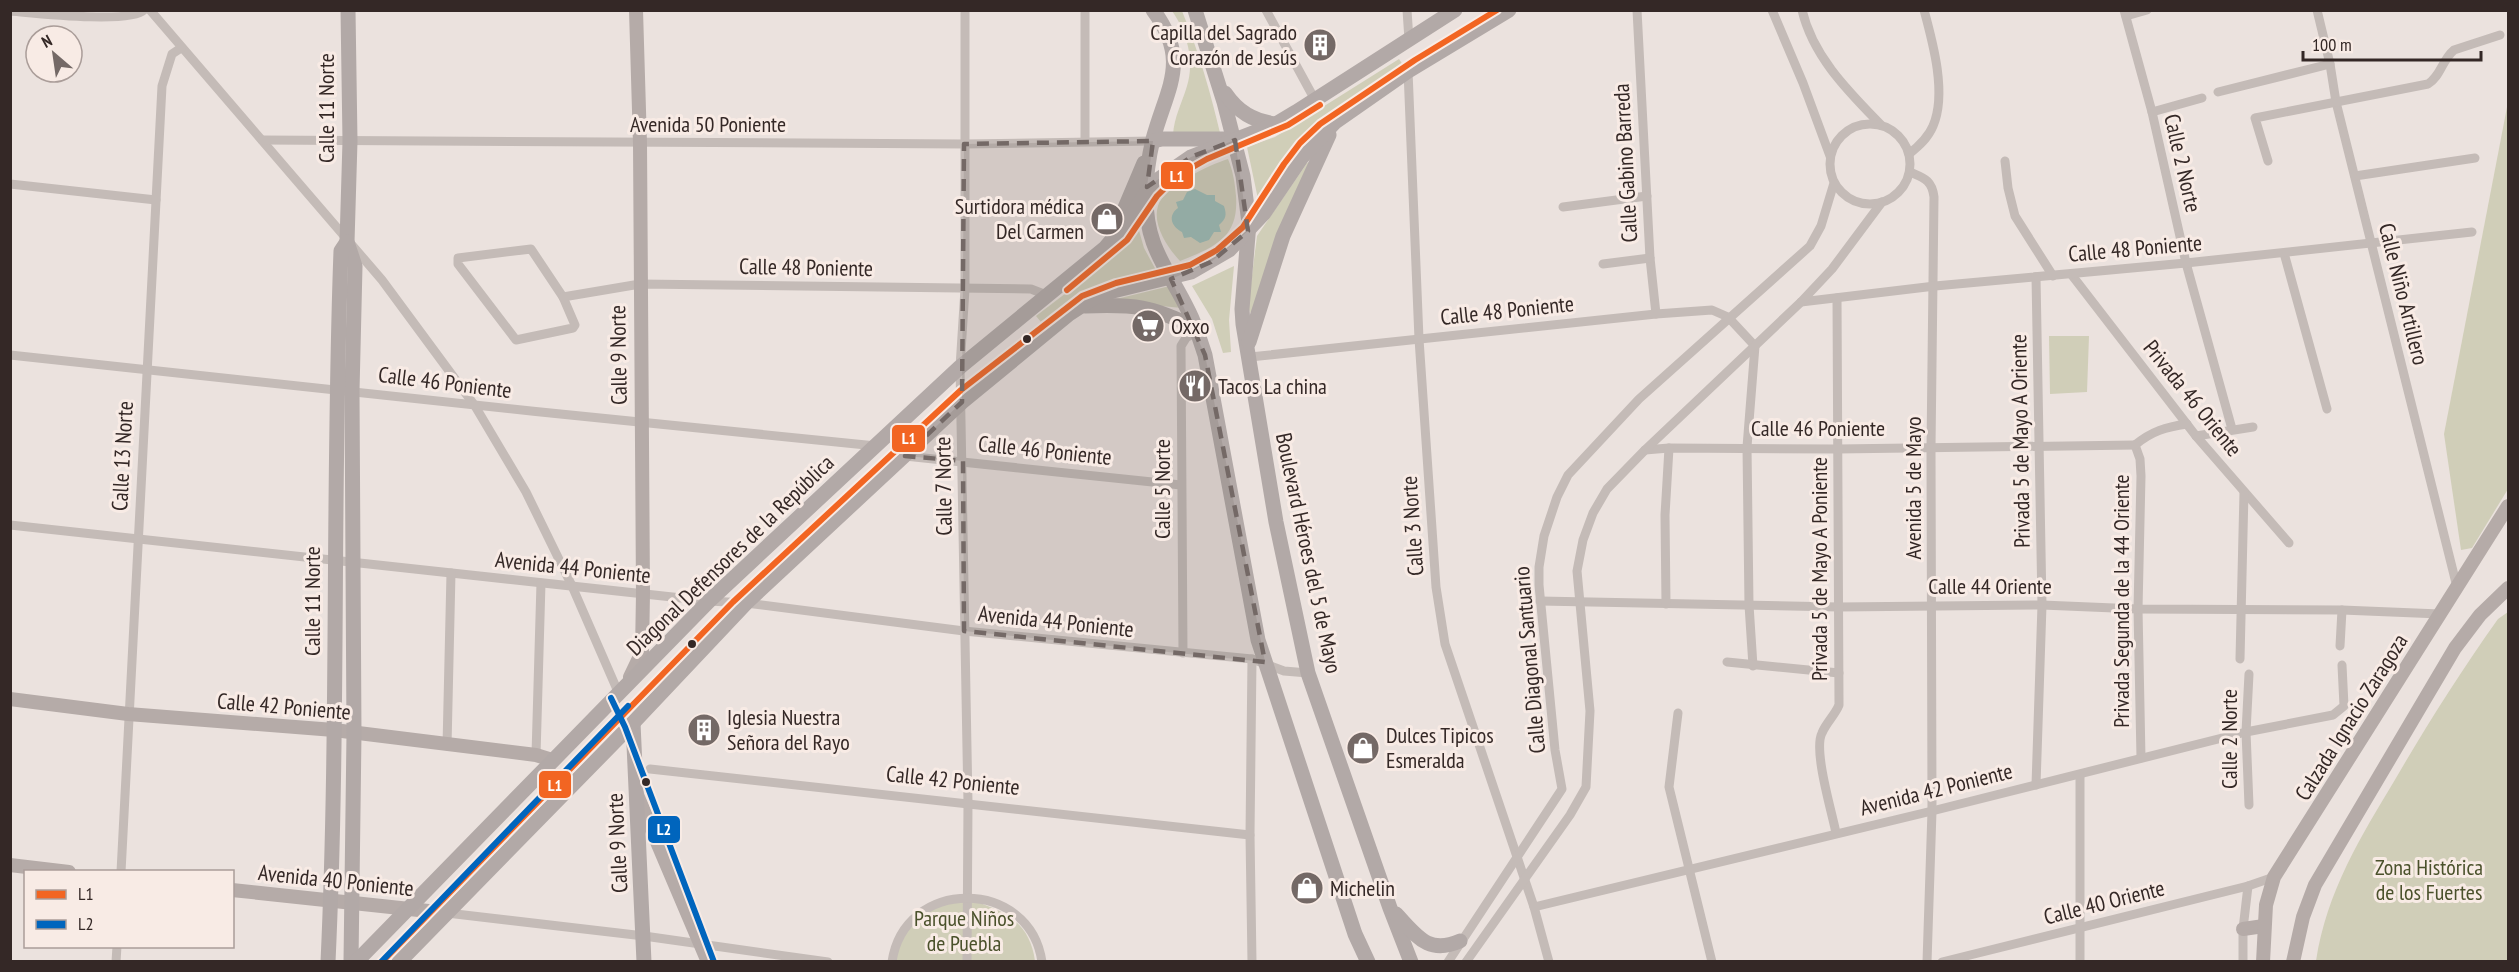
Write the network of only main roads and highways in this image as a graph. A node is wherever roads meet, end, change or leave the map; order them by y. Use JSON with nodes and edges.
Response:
{"nodes":[{"id":1,"x":348,"y":10,"type":"edge"},
{"id":2,"x":636,"y":10,"type":"edge"},
{"id":3,"x":1153,"y":10,"type":"edge"},
{"id":4,"x":1195,"y":10,"type":"edge"},
{"id":5,"x":1455,"y":10,"type":"edge"},
{"id":6,"x":1509,"y":10,"type":"edge"},
{"id":7,"x":1218,"y":83,"type":"junction"},
{"id":8,"x":1335,"y":122,"type":"junction"},
{"id":9,"x":1276,"y":124,"type":"junction"},
{"id":10,"x":1235,"y":140,"type":"junction"},
{"id":11,"x":1153,"y":141,"type":"junction"},
{"id":12,"x":1146,"y":193,"type":"junction"},
{"id":13,"x":1248,"y":231,"type":"junction"},
{"id":14,"x":347,"y":242,"type":"junction"},
{"id":15,"x":1105,"y":248,"type":"junction"},
{"id":16,"x":1170,"y":278,"type":"junction"},
{"id":17,"x":1082,"y":306,"type":"junction"},
{"id":18,"x":1197,"y":330,"type":"junction"},
{"id":19,"x":1249,"y":353,"type":"junction"},
{"id":20,"x":2508,"y":506,"type":"edge"},
{"id":21,"x":2508,"y":588,"type":"edge"},
{"id":22,"x":619,"y":694,"type":"junction"},
{"id":23,"x":10,"y":699,"type":"edge"},
{"id":24,"x":633,"y":723,"type":"junction"},
{"id":25,"x":334,"y":730,"type":"junction"},
{"id":26,"x":354,"y":734,"type":"junction"},
{"id":27,"x":552,"y":760,"type":"junction"},
{"id":28,"x":637,"y":794,"type":"junction"},
{"id":29,"x":10,"y":865,"type":"edge"},
{"id":30,"x":52,"y":870,"type":"edge"},
{"id":31,"x":234,"y":890,"type":"edge"},
{"id":32,"x":330,"y":901,"type":"junction"},
{"id":33,"x":352,"y":904,"type":"junction"},
{"id":34,"x":1390,"y":908,"type":"junction"},
{"id":35,"x":407,"y":910,"type":"junction"},
{"id":36,"x":447,"y":913,"type":"junction"},
{"id":37,"x":2264,"y":926,"type":"junction"},
{"id":38,"x":2242,"y":929,"type":"road end"},
{"id":39,"x":1460,"y":941,"type":"road end"},
{"id":40,"x":328,"y":962,"type":"edge"},
{"id":41,"x":351,"y":962,"type":"edge"},
{"id":42,"x":356,"y":962,"type":"edge"},
{"id":43,"x":399,"y":962,"type":"edge"},
{"id":44,"x":644,"y":962,"type":"edge"},
{"id":45,"x":708,"y":962,"type":"edge"},
{"id":46,"x":1368,"y":962,"type":"edge"},
{"id":47,"x":1411,"y":962,"type":"edge"},
{"id":48,"x":2263,"y":962,"type":"edge"},
{"id":49,"x":2293,"y":962,"type":"edge"}],
"edges":[{"from":1,"to":14,"type":"main road","name":"Calle 11 Norte"},
{"from":2,"to":22,"type":"main road","name":"Calle 9 Norte"},
{"from":3,"to":11,"type":"main road"},
{"from":4,"to":7,"type":"main road","name":"Boulevard Héroes del 5 de Mayo"},
{"from":5,"to":9,"type":"main road"},
{"from":6,"to":8,"type":"main road","name":"Diagonal Defensores de la República"},
{"from":7,"to":9,"type":"main road"},
{"from":7,"to":10,"type":"main road","name":"Boulevard Héroes del 5 de Mayo"},
{"from":8,"to":13,"type":"main road","name":"Diagonal Defensores de la República"},
{"from":8,"to":19,"type":"main road"},
{"from":9,"to":10,"type":"main road"},
{"from":10,"to":11,"type":"main road"},
{"from":10,"to":12,"type":"main road"},
{"from":10,"to":13,"type":"main road","name":"Boulevard Héroes del 5 de Mayo"},
{"from":11,"to":12,"type":"main road"},
{"from":11,"to":15,"type":"main road"},
{"from":12,"to":15,"type":"main road","name":"Diagonal Defensores de la República"},
{"from":12,"to":16,"type":"main road"},
{"from":13,"to":16,"type":"main road","name":"Diagonal Defensores de la República"},
{"from":13,"to":19,"type":"main road","name":"Boulevard Héroes del 5 de Mayo"},
{"from":14,"to":25,"type":"main road","name":"Calle 11 Norte"},
{"from":14,"to":26,"type":"main road","name":"Calle 11 Norte"},
{"from":15,"to":22,"type":"main road","name":"Diagonal Defensores de la República"},
{"from":16,"to":17,"type":"main road","name":"Diagonal Defensores de la República"},
{"from":16,"to":18,"type":"main road"},
{"from":17,"to":18,"type":"main road"},
{"from":17,"to":24,"type":"main road","name":"Diagonal Defensores de la República"},
{"from":18,"to":46,"type":"main road"},
{"from":19,"to":34,"type":"main road","name":"Boulevard Héroes del 5 de Mayo"},
{"from":20,"to":37,"type":"main road","name":"Calzada Ignacio Zaragoza"},
{"from":21,"to":49,"type":"main road"},
{"from":22,"to":27,"type":"main road","name":"Diagonal Defensores de la República"},
{"from":23,"to":25,"type":"main road","name":"Calle 42 Poniente"},
{"from":24,"to":28,"type":"main road","name":"Calle 9 Norte"},
{"from":24,"to":36,"type":"main road","name":"Diagonal Defensores de la República"},
{"from":25,"to":26,"type":"main road","name":"Calle 42 Poniente"},
{"from":25,"to":32,"type":"main road","name":"Calle 11 Norte"},
{"from":26,"to":27,"type":"main road","name":"Calle 42 Poniente"},
{"from":26,"to":33,"type":"main road","name":"Calle 11 Norte"},
{"from":27,"to":35,"type":"main road","name":"Diagonal Defensores de la República"},
{"from":28,"to":44,"type":"main road","name":"Calle 9 Norte"},
{"from":28,"to":45,"type":"main road"},
{"from":29,"to":30,"type":"main road"},
{"from":31,"to":32,"type":"main road","name":"Avenida 40 Poniente"},
{"from":32,"to":33,"type":"main road","name":"Avenida 40 Poniente"},
{"from":32,"to":40,"type":"main road","name":"Calle 11 Norte"},
{"from":33,"to":35,"type":"main road","name":"Avenida 40 Poniente"},
{"from":33,"to":41,"type":"main road","name":"Calle 11 Norte"},
{"from":34,"to":39,"type":"main road"},
{"from":34,"to":47,"type":"main road","name":"Boulevard Héroes del 5 de Mayo"},
{"from":35,"to":36,"type":"main road","name":"Avenida 40 Poniente"},
{"from":35,"to":42,"type":"main road","name":"Diagonal Defensores de la República"},
{"from":36,"to":43,"type":"main road","name":"Diagonal Defensores de la República"},
{"from":37,"to":38,"type":"main road"},
{"from":37,"to":48,"type":"main road","name":"Calzada Ignacio Zaragoza"}]}
